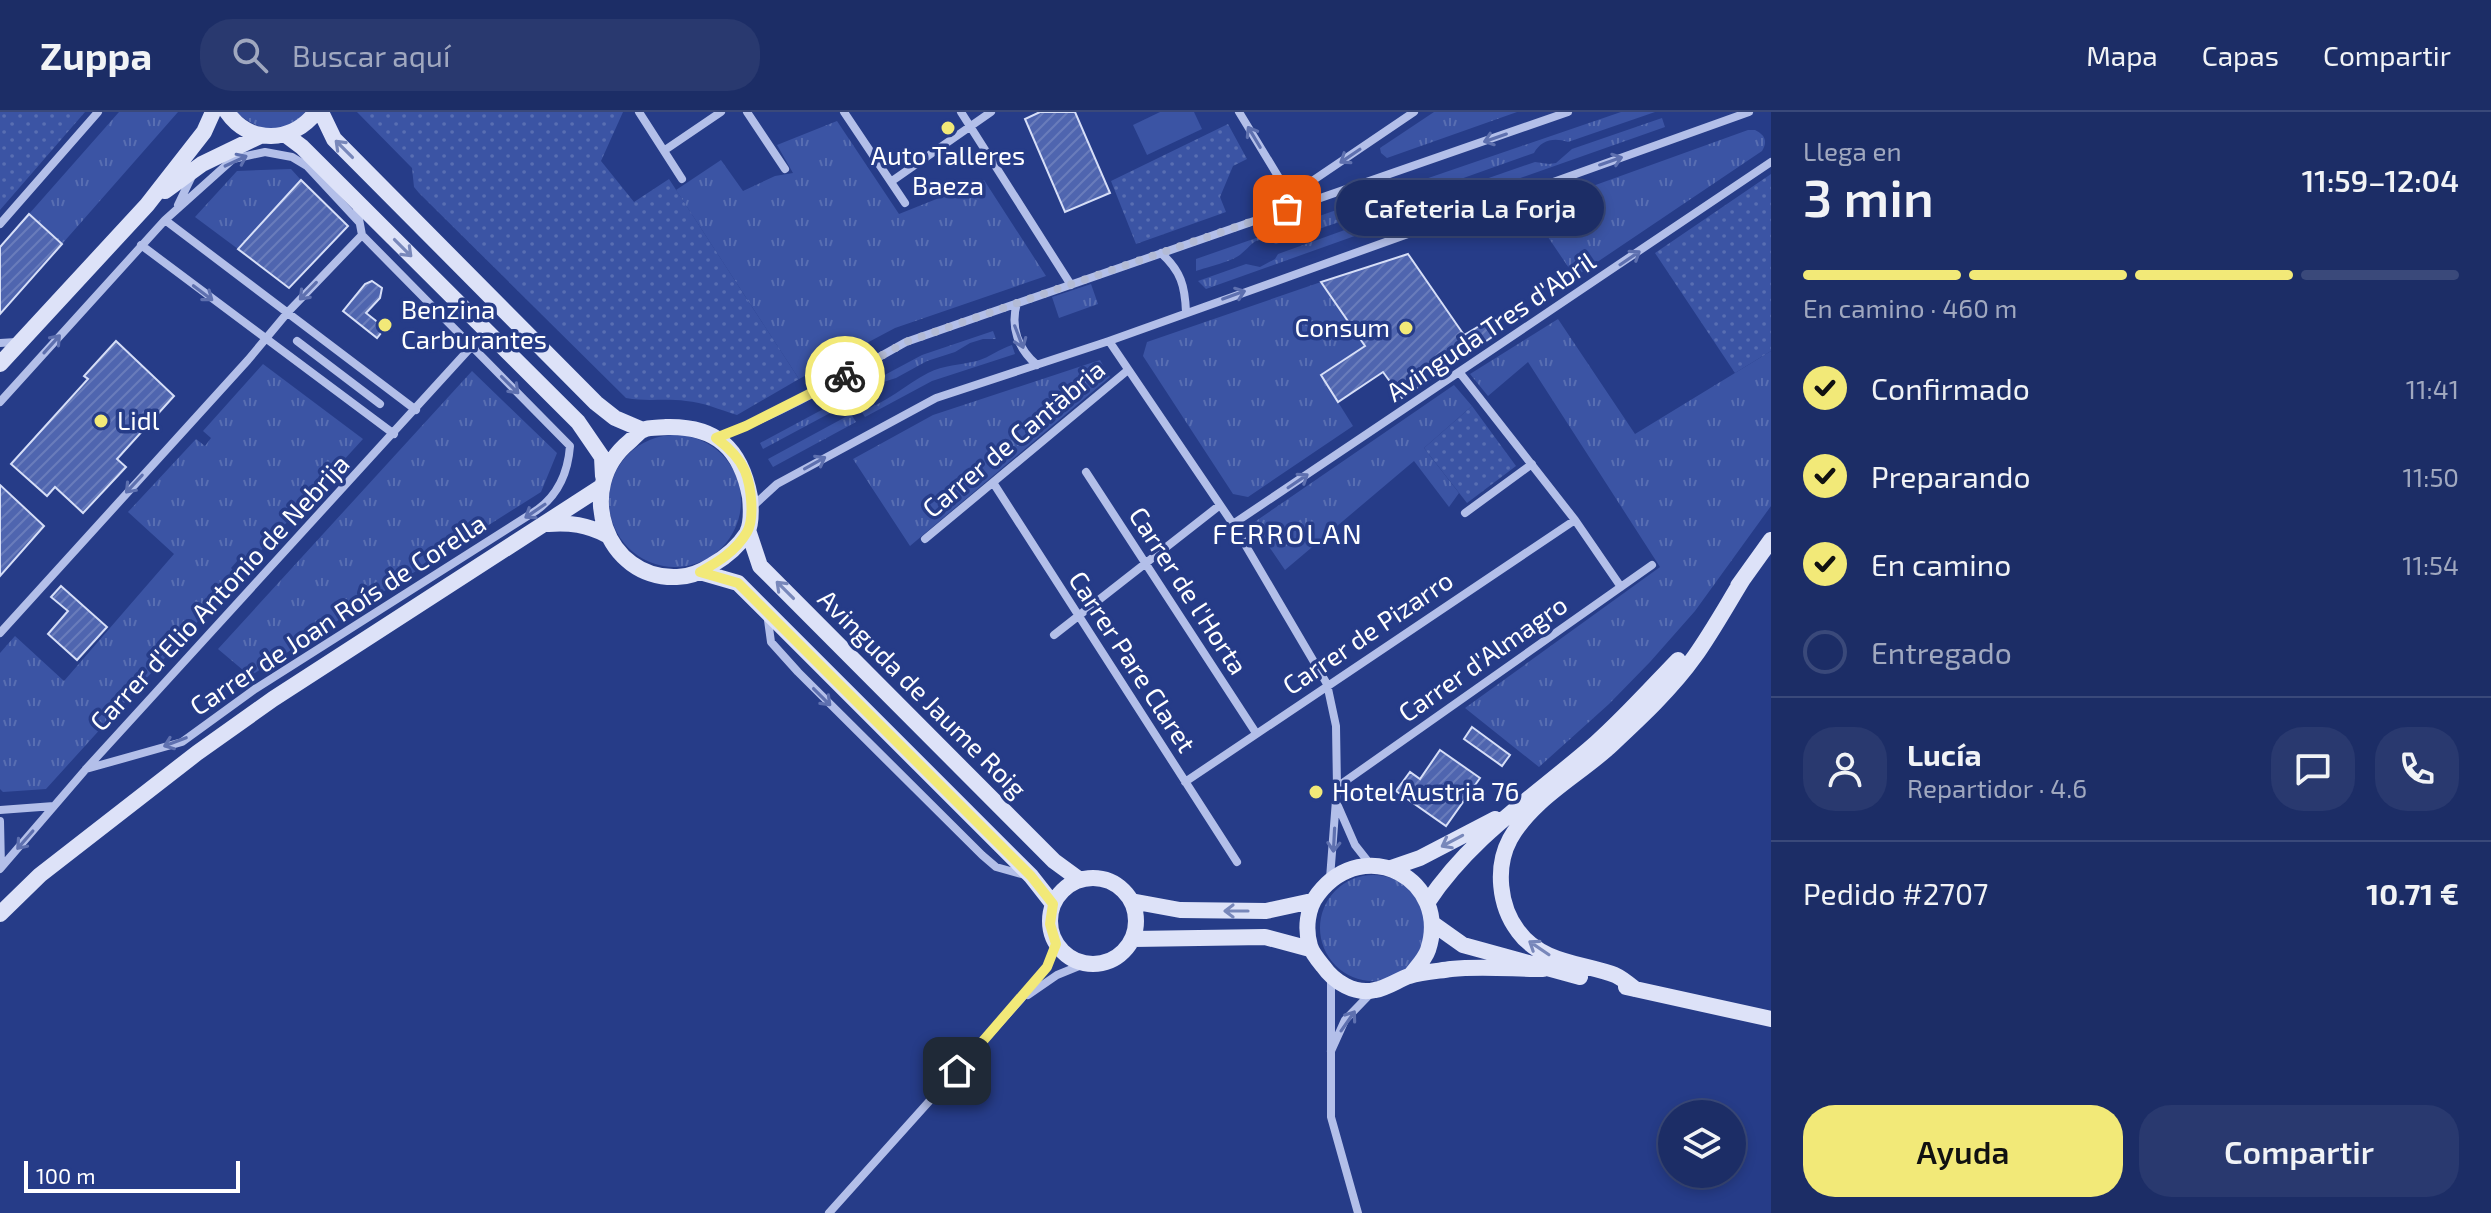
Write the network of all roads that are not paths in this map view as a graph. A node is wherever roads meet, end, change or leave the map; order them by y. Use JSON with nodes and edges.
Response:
{"nodes":[{"id":1,"x":98,"y":112,"type":"edge"},
{"id":2,"x":213,"y":112,"type":"edge"},
{"id":3,"x":227,"y":112,"type":"edge"},
{"id":4,"x":318,"y":112,"type":"edge"},
{"id":5,"x":639,"y":112,"type":"edge"},
{"id":6,"x":721,"y":112,"type":"edge"},
{"id":7,"x":747,"y":112,"type":"edge"},
{"id":8,"x":844,"y":112,"type":"edge"},
{"id":9,"x":961,"y":112,"type":"edge"},
{"id":10,"x":991,"y":112,"type":"edge"},
{"id":11,"x":1239,"y":112,"type":"edge"},
{"id":12,"x":1414,"y":112,"type":"edge"},
{"id":13,"x":1568,"y":112,"type":"edge"},
{"id":14,"x":1749,"y":112,"type":"edge"},
{"id":15,"x":970,"y":127,"type":"junction"},
{"id":16,"x":286,"y":135,"type":"junction"},
{"id":17,"x":260,"y":136,"type":"junction"},
{"id":18,"x":665,"y":150,"type":"junction"},
{"id":19,"x":1771,"y":162,"type":"edge"},
{"id":20,"x":196,"y":168,"type":"junction"},
{"id":21,"x":785,"y":169,"type":"dead end"},
{"id":22,"x":682,"y":179,"type":"dead end"},
{"id":23,"x":892,"y":181,"type":"junction"},
{"id":24,"x":1290,"y":196,"type":"junction"},
{"id":25,"x":355,"y":200,"type":"junction"},
{"id":26,"x":905,"y":203,"type":"dead end"},
{"id":27,"x":1303,"y":204,"type":"junction"},
{"id":28,"x":147,"y":205,"type":"junction"},
{"id":29,"x":176,"y":209,"type":"junction"},
{"id":30,"x":1270,"y":214,"type":"junction"},
{"id":31,"x":165,"y":220,"type":"junction"},
{"id":32,"x":359,"y":222,"type":"junction"},
{"id":33,"x":0,"y":224,"type":"edge"},
{"id":34,"x":362,"y":235,"type":"junction"},
{"id":35,"x":141,"y":245,"type":"junction"},
{"id":36,"x":1161,"y":253,"type":"junction"},
{"id":37,"x":1071,"y":285,"type":"junction"},
{"id":38,"x":1017,"y":303,"type":"junction"},
{"id":39,"x":288,"y":312,"type":"junction"},
{"id":40,"x":1186,"y":312,"type":"junction"},
{"id":41,"x":266,"y":338,"type":"junction"},
{"id":42,"x":297,"y":341,"type":"dead end"},
{"id":43,"x":1109,"y":341,"type":"junction"},
{"id":44,"x":21,"y":342,"type":"junction"},
{"id":45,"x":0,"y":343,"type":"edge"},
{"id":46,"x":472,"y":346,"type":"junction"},
{"id":47,"x":0,"y":364,"type":"edge"},
{"id":48,"x":1037,"y":365,"type":"junction"},
{"id":49,"x":1128,"y":370,"type":"junction"},
{"id":50,"x":1460,"y":373,"type":"junction"},
{"id":51,"x":0,"y":402,"type":"edge"},
{"id":52,"x":380,"y":404,"type":"dead end"},
{"id":53,"x":416,"y":410,"type":"junction"},
{"id":54,"x":643,"y":430,"type":"junction"},
{"id":55,"x":394,"y":434,"type":"junction"},
{"id":56,"x":716,"y":438,"type":"junction"},
{"id":57,"x":1532,"y":464,"type":"junction"},
{"id":58,"x":1086,"y":472,"type":"dead end"},
{"id":59,"x":602,"y":483,"type":"junction"},
{"id":60,"x":994,"y":484,"type":"junction"},
{"id":61,"x":1220,"y":505,"type":"junction"},
{"id":62,"x":751,"y":507,"type":"junction"},
{"id":63,"x":1465,"y":513,"type":"dead end"},
{"id":64,"x":1575,"y":520,"type":"junction"},
{"id":65,"x":546,"y":524,"type":"junction"},
{"id":66,"x":1233,"y":524,"type":"junction"},
{"id":67,"x":748,"y":530,"type":"junction"},
{"id":68,"x":607,"y":535,"type":"junction"},
{"id":69,"x":925,"y":539,"type":"dead end"},
{"id":70,"x":1771,"y":540,"type":"edge"},
{"id":71,"x":1146,"y":562,"type":"junction"},
{"id":72,"x":1652,"y":565,"type":"dead end"},
{"id":73,"x":700,"y":572,"type":"junction"},
{"id":74,"x":1743,"y":579,"type":"junction"},
{"id":75,"x":1621,"y":587,"type":"junction"},
{"id":76,"x":1079,"y":615,"type":"junction"},
{"id":77,"x":0,"y":633,"type":"edge"},
{"id":78,"x":1054,"y":635,"type":"dead end"},
{"id":79,"x":1327,"y":684,"type":"junction"},
{"id":80,"x":1256,"y":733,"type":"junction"},
{"id":81,"x":86,"y":769,"type":"junction"},
{"id":82,"x":1185,"y":782,"type":"junction"},
{"id":83,"x":1337,"y":787,"type":"junction"},
{"id":84,"x":1336,"y":801,"type":"junction"},
{"id":85,"x":55,"y":806,"type":"junction"},
{"id":86,"x":0,"y":810,"type":"edge"},
{"id":87,"x":1511,"y":810,"type":"junction"},
{"id":88,"x":0,"y":821,"type":"edge"},
{"id":89,"x":1237,"y":862,"type":"dead end"},
{"id":90,"x":1370,"y":864,"type":"junction"},
{"id":91,"x":1,"y":868,"type":"edge"},
{"id":92,"x":1391,"y":868,"type":"junction"},
{"id":93,"x":1330,"y":878,"type":"junction"},
{"id":94,"x":1080,"y":880,"type":"junction"},
{"id":95,"x":1131,"y":901,"type":"junction"},
{"id":96,"x":1312,"y":901,"type":"junction"},
{"id":97,"x":1427,"y":903,"type":"junction"},
{"id":98,"x":1053,"y":904,"type":"junction"},
{"id":99,"x":0,"y":914,"type":"edge"},
{"id":100,"x":1432,"y":923,"type":"junction"},
{"id":101,"x":1133,"y":939,"type":"junction"},
{"id":102,"x":1056,"y":944,"type":"junction"},
{"id":103,"x":1310,"y":949,"type":"junction"},
{"id":104,"x":1084,"y":964,"type":"junction"},
{"id":105,"x":1543,"y":969,"type":"junction"},
{"id":106,"x":1411,"y":975,"type":"junction"},
{"id":107,"x":1331,"y":978,"type":"junction"},
{"id":108,"x":1635,"y":989,"type":"junction"},
{"id":109,"x":1374,"y":991,"type":"junction"},
{"id":110,"x":1021,"y":999,"type":"junction"},
{"id":111,"x":1771,"y":1019,"type":"edge"},
{"id":112,"x":1329,"y":1056,"type":"junction"},
{"id":113,"x":829,"y":1213,"type":"edge"},
{"id":114,"x":1358,"y":1213,"type":"edge"}],
"edges":[{"from":1,"to":33,"type":"street"},
{"from":2,"to":28,"type":"main road"},
{"from":3,"to":17,"type":"main road"},
{"from":4,"to":16,"type":"main road"},
{"from":54,"to":4,"type":"main road","one_way":true},
{"from":5,"to":18,"type":"street"},
{"from":6,"to":18,"type":"street"},
{"from":7,"to":21,"type":"street"},
{"from":8,"to":23,"type":"street"},
{"from":9,"to":15,"type":"street"},
{"from":10,"to":15,"type":"street"},
{"from":24,"to":11,"type":"street","one_way":true},
{"from":12,"to":24,"type":"street","one_way":true},
{"from":13,"to":27,"type":"street","one_way":true},
{"from":40,"to":14,"type":"street","one_way":true},
{"from":15,"to":23,"type":"street"},
{"from":15,"to":37,"type":"street"},
{"from":16,"to":17,"type":"main road"},
{"from":16,"to":25,"type":"main road"},
{"from":17,"to":20,"type":"main road"},
{"from":18,"to":22,"type":"street"},
{"from":50,"to":19,"type":"street","name":"Avinguda Tres d'Abril","one_way":true},
{"from":20,"to":28,"type":"main road"},
{"from":20,"to":29,"type":"street"},
{"from":23,"to":26,"type":"street"},
{"from":24,"to":27,"type":"street"},
{"from":24,"to":30,"type":"street"},
{"from":25,"to":32,"type":"street"},
{"from":25,"to":59,"type":"main road","one_way":true},
{"from":27,"to":30,"type":"street"},
{"from":28,"to":44,"type":"main road"},
{"from":29,"to":31,"type":"street"},
{"from":29,"to":32,"type":"street","one_way":true},
{"from":30,"to":36,"type":"street"},
{"from":31,"to":35,"type":"street"},
{"from":31,"to":39,"type":"street"},
{"from":32,"to":34,"type":"street"},
{"from":34,"to":39,"type":"street","one_way":true},
{"from":34,"to":46,"type":"street"},
{"from":35,"to":41,"type":"street","one_way":true},
{"from":51,"to":35,"type":"street","one_way":true},
{"from":36,"to":37,"type":"street"},
{"from":36,"to":40,"type":"street"},
{"from":37,"to":38,"type":"street"},
{"from":38,"to":48,"type":"street","one_way":true},
{"from":38,"to":56,"type":"street"},
{"from":39,"to":41,"type":"street"},
{"from":39,"to":53,"type":"street"},
{"from":40,"to":43,"type":"street"},
{"from":41,"to":55,"type":"street"},
{"from":41,"to":77,"type":"street","one_way":true},
{"from":42,"to":52,"type":"street"},
{"from":43,"to":48,"type":"street"},
{"from":43,"to":49,"type":"street"},
{"from":44,"to":45,"type":"street"},
{"from":44,"to":47,"type":"main road"},
{"from":46,"to":53,"type":"street","name":"Carrer d'Elio Antonio de Nebrija"},
{"from":46,"to":81,"type":"street","name":"Carrer de Joan Roís de Corella","one_way":true},
{"from":62,"to":48,"type":"street","one_way":true},
{"from":49,"to":60,"type":"street","name":"Carrer de Cantàbria"},
{"from":49,"to":61,"type":"street"},
{"from":50,"to":57,"type":"street"},
{"from":66,"to":50,"type":"street","name":"Avinguda Tres d'Abril","one_way":true},
{"from":53,"to":55,"type":"street","name":"Carrer d'Elio Antonio de Nebrija"},
{"from":54,"to":56,"type":"main road"},
{"from":54,"to":59,"type":"main road"},
{"from":55,"to":81,"type":"street","name":"Carrer d'Elio Antonio de Nebrija"},
{"from":56,"to":62,"type":"main road"},
{"from":57,"to":63,"type":"street"},
{"from":57,"to":64,"type":"street"},
{"from":58,"to":71,"type":"street","name":"Carrer de l'Horta"},
{"from":59,"to":65,"type":"main road"},
{"from":59,"to":68,"type":"main road"},
{"from":60,"to":69,"type":"street","name":"Carrer de Cantàbria"},
{"from":60,"to":76,"type":"street","name":"Carrer Pare Claret"},
{"from":61,"to":66,"type":"street"},
{"from":61,"to":71,"type":"street"},
{"from":62,"to":67,"type":"main road"},
{"from":64,"to":75,"type":"street"},
{"from":64,"to":79,"type":"street","name":"Carrer de Pizarro"},
{"from":65,"to":68,"type":"main road"},
{"from":65,"to":99,"type":"main road"},
{"from":66,"to":79,"type":"street"},
{"from":67,"to":73,"type":"main road"},
{"from":94,"to":67,"type":"main road","name":"Avinguda de Jaume Roig","one_way":true},
{"from":68,"to":73,"type":"main road"},
{"from":70,"to":74,"type":"main road"},
{"from":71,"to":76,"type":"street"},
{"from":71,"to":80,"type":"street","name":"Carrer de l'Horta"},
{"from":72,"to":75,"type":"street","name":"Carrer d'Almagro"},
{"from":73,"to":98,"type":"main road","name":"Avinguda de Jaume Roig","one_way":true},
{"from":74,"to":87,"type":"main road"},
{"from":108,"to":74,"type":"main road","one_way":true},
{"from":75,"to":83,"type":"street","name":"Carrer d'Almagro"},
{"from":76,"to":78,"type":"street"},
{"from":76,"to":82,"type":"street","name":"Carrer Pare Claret"},
{"from":79,"to":80,"type":"street","name":"Carrer de Pizarro"},
{"from":79,"to":83,"type":"street"},
{"from":80,"to":82,"type":"street","name":"Carrer de Pizarro"},
{"from":81,"to":85,"type":"street","name":"Carrer d'Elio Antonio de Nebrija"},
{"from":82,"to":89,"type":"street","name":"Carrer Pare Claret"},
{"from":83,"to":84,"type":"street"},
{"from":84,"to":90,"type":"street"},
{"from":84,"to":93,"type":"street","one_way":true},
{"from":85,"to":86,"type":"street"},
{"from":85,"to":91,"type":"street","name":"Carrer d'Elio Antonio de Nebrija","one_way":true},
{"from":87,"to":92,"type":"main road","one_way":true},
{"from":87,"to":97,"type":"main road"},
{"from":88,"to":91,"type":"street"},
{"from":90,"to":92,"type":"main road"},
{"from":90,"to":93,"type":"main road"},
{"from":92,"to":97,"type":"main road"},
{"from":93,"to":96,"type":"main road"},
{"from":94,"to":95,"type":"main road"},
{"from":94,"to":98,"type":"main road"},
{"from":96,"to":95,"type":"main road","one_way":true},
{"from":95,"to":101,"type":"main road"},
{"from":96,"to":103,"type":"main road"},
{"from":97,"to":100,"type":"main road"},
{"from":98,"to":102,"type":"main road"},
{"from":100,"to":105,"type":"main road"},
{"from":100,"to":106,"type":"main road"},
{"from":101,"to":103,"type":"main road"},
{"from":101,"to":104,"type":"main road"},
{"from":102,"to":104,"type":"main road"},
{"from":102,"to":110,"type":"street"},
{"from":103,"to":107,"type":"main road"},
{"from":104,"to":110,"type":"street"},
{"from":105,"to":106,"type":"main road"},
{"from":105,"to":108,"type":"main road"},
{"from":106,"to":109,"type":"main road"},
{"from":107,"to":109,"type":"main road"},
{"from":107,"to":112,"type":"street"},
{"from":108,"to":111,"type":"main road"},
{"from":112,"to":109,"type":"street","one_way":true},
{"from":110,"to":113,"type":"street"},
{"from":112,"to":114,"type":"street"}]}
